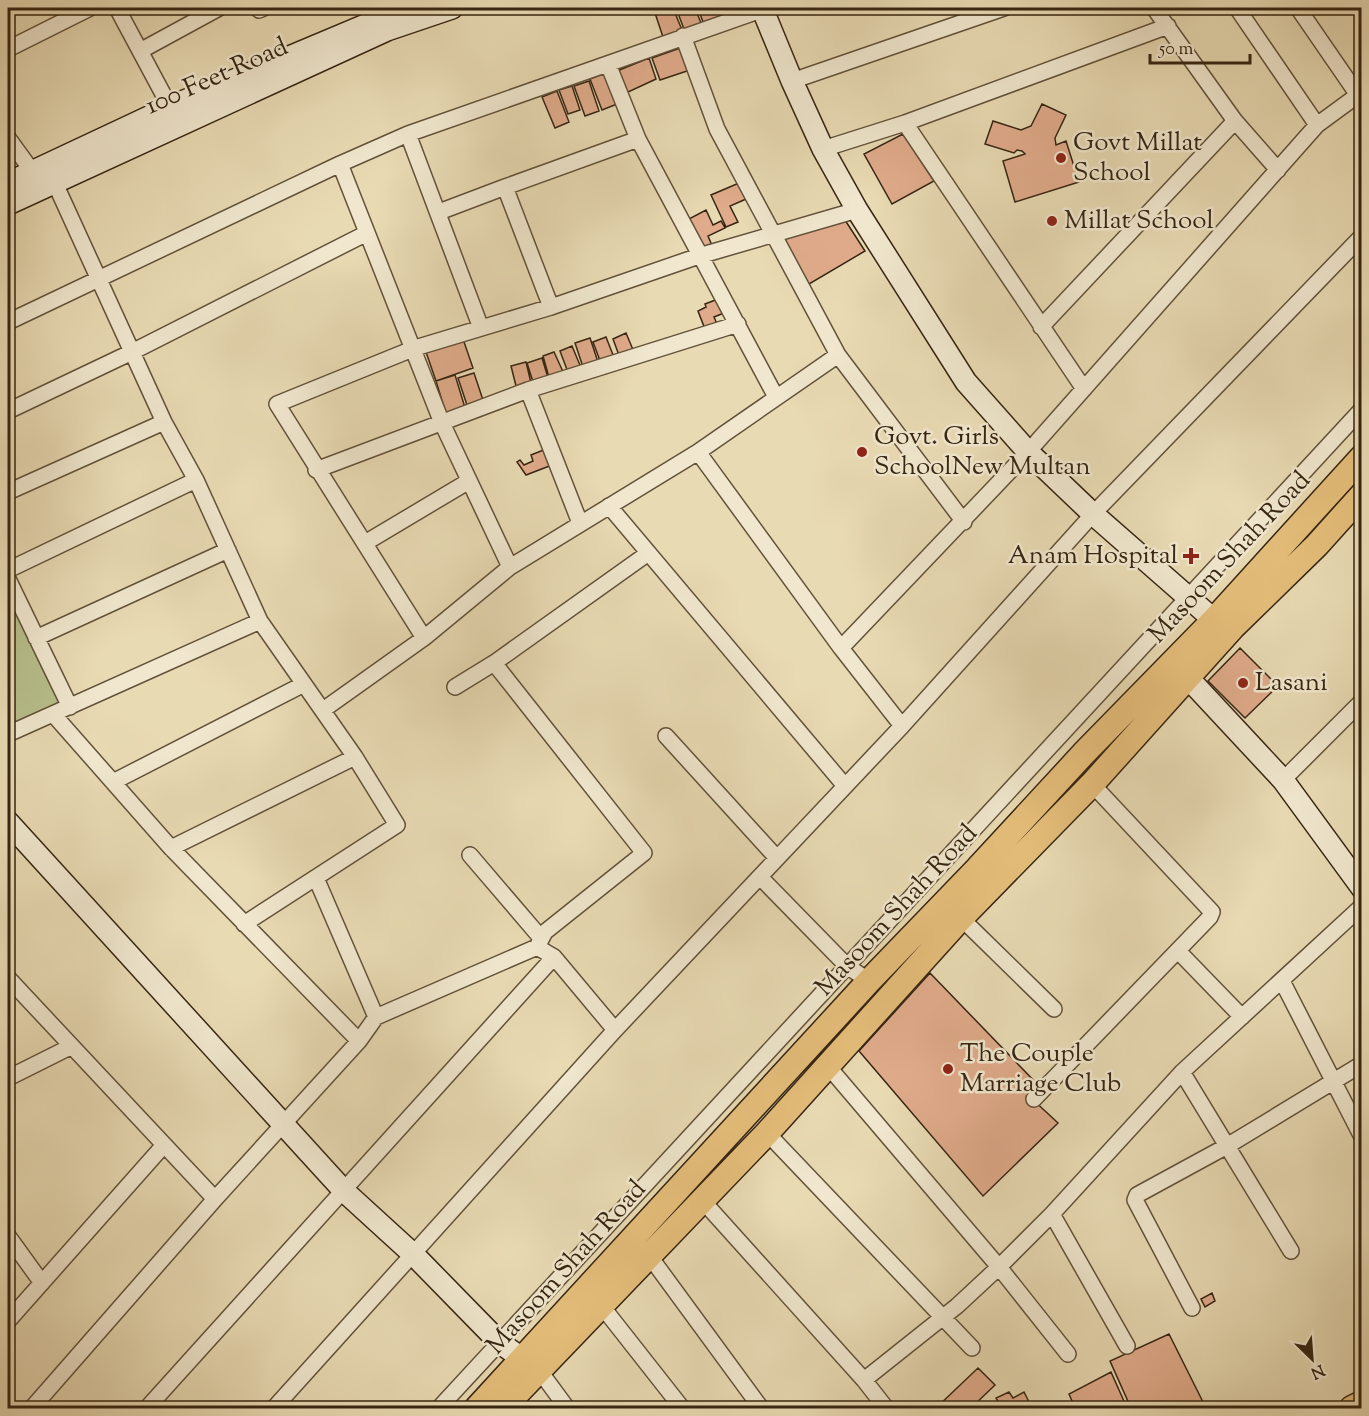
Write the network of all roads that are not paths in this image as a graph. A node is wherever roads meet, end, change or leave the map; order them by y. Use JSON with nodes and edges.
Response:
{"nodes":[{"id":1,"x":90,"y":8,"type":"edge"},
{"id":2,"x":117,"y":8,"type":"edge"},
{"id":3,"x":219,"y":8,"type":"edge"},
{"id":4,"x":257,"y":8,"type":"edge"},
{"id":5,"x":264,"y":8,"type":"edge"},
{"id":6,"x":406,"y":8,"type":"edge"},
{"id":7,"x":452,"y":8,"type":"edge"},
{"id":8,"x":764,"y":8,"type":"edge"},
{"id":9,"x":1004,"y":8,"type":"edge"},
{"id":10,"x":1154,"y":8,"type":"edge"},
{"id":11,"x":1237,"y":8,"type":"edge"},
{"id":12,"x":1298,"y":8,"type":"edge"},
{"id":13,"x":378,"y":12,"type":"edge"},
{"id":14,"x":1168,"y":26,"type":"junction"},
{"id":15,"x":683,"y":36,"type":"junction"},
{"id":16,"x":8,"y":49,"type":"edge"},
{"id":17,"x":140,"y":51,"type":"junction"},
{"id":18,"x":608,"y":64,"type":"junction"},
{"id":19,"x":792,"y":81,"type":"junction"},
{"id":20,"x":1360,"y":96,"type":"edge"},
{"id":21,"x":170,"y":107,"type":"junction"},
{"id":22,"x":1235,"y":121,"type":"junction"},
{"id":23,"x":905,"y":123,"type":"junction"},
{"id":24,"x":1317,"y":125,"type":"junction"},
{"id":25,"x":408,"y":134,"type":"junction"},
{"id":26,"x":8,"y":138,"type":"edge"},
{"id":27,"x":638,"y":139,"type":"junction"},
{"id":28,"x":823,"y":149,"type":"junction"},
{"id":29,"x":340,"y":164,"type":"junction"},
{"id":30,"x":1278,"y":170,"type":"junction"},
{"id":31,"x":32,"y":171,"type":"junction"},
{"id":32,"x":54,"y":181,"type":"junction"},
{"id":33,"x":8,"y":183,"type":"edge"},
{"id":34,"x":505,"y":187,"type":"junction"},
{"id":35,"x":8,"y":204,"type":"edge"},
{"id":36,"x":857,"y":210,"type":"junction"},
{"id":37,"x":439,"y":212,"type":"junction"},
{"id":38,"x":368,"y":232,"type":"junction"},
{"id":39,"x":772,"y":236,"type":"junction"},
{"id":40,"x":1362,"y":236,"type":"edge"},
{"id":41,"x":699,"y":256,"type":"junction"},
{"id":42,"x":98,"y":278,"type":"junction"},
{"id":43,"x":551,"y":307,"type":"junction"},
{"id":44,"x":8,"y":322,"type":"edge"},
{"id":45,"x":738,"y":324,"type":"junction"},
{"id":46,"x":1041,"y":327,"type":"junction"},
{"id":47,"x":481,"y":328,"type":"junction"},
{"id":48,"x":415,"y":348,"type":"junction"},
{"id":49,"x":132,"y":352,"type":"junction"},
{"id":50,"x":838,"y":355,"type":"junction"},
{"id":51,"x":1084,"y":389,"type":"junction"},
{"id":52,"x":528,"y":390,"type":"junction"},
{"id":53,"x":776,"y":397,"type":"junction"},
{"id":54,"x":1362,"y":409,"type":"edge"},
{"id":55,"x":8,"y":411,"type":"edge"},
{"id":56,"x":164,"y":422,"type":"junction"},
{"id":57,"x":442,"y":423,"type":"junction"},
{"id":58,"x":698,"y":452,"type":"junction"},
{"id":59,"x":1028,"y":452,"type":"junction"},
{"id":60,"x":1362,"y":457,"type":"edge"},
{"id":61,"x":316,"y":470,"type":"junction"},
{"id":62,"x":196,"y":480,"type":"junction"},
{"id":63,"x":469,"y":481,"type":"junction"},
{"id":64,"x":8,"y":492,"type":"edge"},
{"id":65,"x":1362,"y":495,"type":"edge"},
{"id":66,"x":609,"y":506,"type":"junction"},
{"id":67,"x":1093,"y":514,"type":"junction"},
{"id":68,"x":964,"y":522,"type":"junction"},
{"id":69,"x":580,"y":523,"type":"junction"},
{"id":70,"x":1296,"y":527,"type":"junction"},
{"id":71,"x":365,"y":543,"type":"junction"},
{"id":72,"x":1317,"y":545,"type":"junction"},
{"id":73,"x":228,"y":550,"type":"junction"},
{"id":74,"x":647,"y":554,"type":"junction"},
{"id":75,"x":510,"y":567,"type":"junction"},
{"id":76,"x":8,"y":570,"type":"edge"},
{"id":77,"x":8,"y":579,"type":"edge"},
{"id":78,"x":1188,"y":597,"type":"junction"},
{"id":79,"x":1214,"y":620,"type":"junction"},
{"id":80,"x":260,"y":621,"type":"junction"},
{"id":81,"x":36,"y":638,"type":"junction"},
{"id":82,"x":424,"y":638,"type":"junction"},
{"id":83,"x":841,"y":648,"type":"junction"},
{"id":84,"x":494,"y":663,"type":"junction"},
{"id":85,"x":1189,"y":679,"type":"junction"},
{"id":86,"x":304,"y":684,"type":"junction"},
{"id":87,"x":455,"y":687,"type":"dead end"},
{"id":88,"x":1362,"y":700,"type":"edge"},
{"id":89,"x":70,"y":707,"type":"junction"},
{"id":90,"x":323,"y":710,"type":"junction"},
{"id":91,"x":53,"y":714,"type":"junction"},
{"id":92,"x":902,"y":726,"type":"junction"},
{"id":93,"x":8,"y":734,"type":"edge"},
{"id":94,"x":666,"y":736,"type":"dead end"},
{"id":95,"x":1085,"y":752,"type":"junction"},
{"id":96,"x":356,"y":758,"type":"junction"},
{"id":97,"x":1098,"y":777,"type":"junction"},
{"id":98,"x":1282,"y":780,"type":"junction"},
{"id":99,"x":113,"y":782,"type":"junction"},
{"id":100,"x":845,"y":786,"type":"junction"},
{"id":101,"x":9,"y":826,"type":"edge"},
{"id":102,"x":171,"y":848,"type":"junction"},
{"id":103,"x":470,"y":855,"type":"dead end"},
{"id":104,"x":776,"y":857,"type":"junction"},
{"id":105,"x":316,"y":878,"type":"junction"},
{"id":106,"x":761,"y":878,"type":"junction"},
{"id":107,"x":1362,"y":888,"type":"edge"},
{"id":108,"x":1362,"y":906,"type":"edge"},
{"id":109,"x":961,"y":918,"type":"junction"},
{"id":110,"x":244,"y":924,"type":"junction"},
{"id":111,"x":539,"y":943,"type":"junction"},
{"id":112,"x":1178,"y":951,"type":"junction"},
{"id":113,"x":554,"y":957,"type":"junction"},
{"id":114,"x":847,"y":966,"type":"junction"},
{"id":115,"x":8,"y":978,"type":"edge"},
{"id":116,"x":1282,"y":981,"type":"junction"},
{"id":117,"x":863,"y":988,"type":"junction"},
{"id":118,"x":14,"y":994,"type":"edge"},
{"id":119,"x":1054,"y":1009,"type":"dead end"},
{"id":120,"x":877,"y":1010,"type":"junction"},
{"id":121,"x":376,"y":1017,"type":"junction"},
{"id":122,"x":1242,"y":1017,"type":"junction"},
{"id":123,"x":615,"y":1030,"type":"junction"},
{"id":124,"x":359,"y":1041,"type":"junction"},
{"id":125,"x":70,"y":1047,"type":"junction"},
{"id":126,"x":1362,"y":1064,"type":"edge"},
{"id":127,"x":827,"y":1065,"type":"junction"},
{"id":128,"x":1182,"y":1072,"type":"junction"},
{"id":129,"x":8,"y":1078,"type":"edge"},
{"id":130,"x":1334,"y":1082,"type":"junction"},
{"id":131,"x":1034,"y":1099,"type":"dead end"},
{"id":132,"x":282,"y":1125,"type":"junction"},
{"id":133,"x":767,"y":1133,"type":"junction"},
{"id":134,"x":1362,"y":1137,"type":"edge"},
{"id":135,"x":164,"y":1145,"type":"junction"},
{"id":136,"x":1227,"y":1146,"type":"junction"},
{"id":137,"x":345,"y":1192,"type":"junction"},
{"id":138,"x":215,"y":1199,"type":"junction"},
{"id":139,"x":702,"y":1200,"type":"junction"},
{"id":140,"x":1052,"y":1215,"type":"junction"},
{"id":141,"x":8,"y":1236,"type":"edge"},
{"id":142,"x":1291,"y":1251,"type":"dead end"},
{"id":143,"x":648,"y":1254,"type":"junction"},
{"id":144,"x":414,"y":1255,"type":"junction"},
{"id":145,"x":999,"y":1267,"type":"junction"},
{"id":146,"x":42,"y":1283,"type":"junction"},
{"id":147,"x":601,"y":1305,"type":"junction"},
{"id":148,"x":1192,"y":1308,"type":"dead end"},
{"id":149,"x":942,"y":1317,"type":"junction"},
{"id":150,"x":8,"y":1321,"type":"edge"},
{"id":151,"x":500,"y":1343,"type":"junction"},
{"id":152,"x":1127,"y":1346,"type":"dead end"},
{"id":153,"x":972,"y":1348,"type":"dead end"},
{"id":154,"x":1068,"y":1354,"type":"dead end"},
{"id":155,"x":531,"y":1364,"type":"junction"},
{"id":156,"x":864,"y":1380,"type":"junction"},
{"id":157,"x":1362,"y":1403,"type":"edge"},
{"id":158,"x":32,"y":1408,"type":"edge"},
{"id":159,"x":147,"y":1408,"type":"edge"},
{"id":160,"x":274,"y":1408,"type":"edge"},
{"id":161,"x":439,"y":1408,"type":"edge"},
{"id":162,"x":477,"y":1408,"type":"edge"},
{"id":163,"x":503,"y":1408,"type":"edge"},
{"id":164,"x":567,"y":1408,"type":"edge"},
{"id":165,"x":682,"y":1408,"type":"edge"},
{"id":166,"x":761,"y":1408,"type":"edge"},
{"id":167,"x":886,"y":1408,"type":"edge"},
{"id":168,"x":1352,"y":1408,"type":"edge"}],
"edges":[{"from":1,"to":16,"type":"street"},
{"from":2,"to":17,"type":"street"},
{"from":3,"to":17,"type":"street"},
{"from":4,"to":5,"type":"street"},
{"from":6,"to":13,"type":"main road","name":"100 Feet Road"},
{"from":7,"to":32,"type":"main road","name":"100 Feet Road"},
{"from":8,"to":15,"type":"street"},
{"from":8,"to":19,"type":"main road"},
{"from":9,"to":19,"type":"street"},
{"from":10,"to":14,"type":"street"},
{"from":11,"to":24,"type":"street"},
{"from":12,"to":20,"type":"street"},
{"from":13,"to":21,"type":"main road","name":"100 Feet Road"},
{"from":14,"to":22,"type":"street"},
{"from":14,"to":23,"type":"street"},
{"from":15,"to":18,"type":"street"},
{"from":15,"to":39,"type":"street"},
{"from":17,"to":21,"type":"street"},
{"from":18,"to":25,"type":"street"},
{"from":18,"to":27,"type":"street"},
{"from":19,"to":28,"type":"main road"},
{"from":20,"to":24,"type":"street"},
{"from":21,"to":31,"type":"main road","name":"100 Feet Road"},
{"from":22,"to":30,"type":"street"},
{"from":22,"to":46,"type":"street"},
{"from":23,"to":28,"type":"street"},
{"from":23,"to":46,"type":"street"},
{"from":24,"to":30,"type":"street"},
{"from":25,"to":29,"type":"street"},
{"from":25,"to":37,"type":"street"},
{"from":26,"to":31,"type":"street"},
{"from":27,"to":34,"type":"street"},
{"from":27,"to":41,"type":"street"},
{"from":28,"to":36,"type":"main road"},
{"from":29,"to":38,"type":"street"},
{"from":29,"to":42,"type":"street"},
{"from":30,"to":51,"type":"street"},
{"from":31,"to":33,"type":"main road","name":"100 Feet Road"},
{"from":32,"to":35,"type":"main road","name":"100 Feet Road"},
{"from":32,"to":42,"type":"street"},
{"from":34,"to":37,"type":"street"},
{"from":34,"to":43,"type":"street"},
{"from":36,"to":39,"type":"street"},
{"from":36,"to":59,"type":"main road"},
{"from":37,"to":47,"type":"street"},
{"from":38,"to":48,"type":"street"},
{"from":38,"to":49,"type":"street"},
{"from":39,"to":41,"type":"street"},
{"from":39,"to":50,"type":"street"},
{"from":40,"to":67,"type":"street"},
{"from":41,"to":43,"type":"street"},
{"from":41,"to":45,"type":"street"},
{"from":42,"to":44,"type":"street"},
{"from":42,"to":49,"type":"street"},
{"from":43,"to":47,"type":"street"},
{"from":45,"to":52,"type":"street"},
{"from":45,"to":53,"type":"street"},
{"from":46,"to":51,"type":"street"},
{"from":47,"to":48,"type":"street"},
{"from":48,"to":57,"type":"street"},
{"from":48,"to":61,"type":"street"},
{"from":49,"to":55,"type":"street"},
{"from":49,"to":56,"type":"street"},
{"from":50,"to":53,"type":"street"},
{"from":50,"to":68,"type":"street"},
{"from":51,"to":59,"type":"street"},
{"from":52,"to":57,"type":"street"},
{"from":52,"to":69,"type":"street"},
{"from":53,"to":58,"type":"street"},
{"from":54,"to":78,"type":"street"},
{"from":56,"to":62,"type":"street"},
{"from":56,"to":64,"type":"street"},
{"from":57,"to":61,"type":"street"},
{"from":57,"to":63,"type":"street"},
{"from":58,"to":66,"type":"street"},
{"from":58,"to":83,"type":"street"},
{"from":59,"to":67,"type":"main road"},
{"from":59,"to":68,"type":"street"},
{"from":60,"to":70,"type":"main road","name":"Masoom Shah Road"},
{"from":61,"to":71,"type":"street"},
{"from":62,"to":73,"type":"street"},
{"from":62,"to":76,"type":"street"},
{"from":63,"to":71,"type":"street"},
{"from":63,"to":75,"type":"street"},
{"from":65,"to":72,"type":"main road","name":"Masoom Shah Road"},
{"from":66,"to":69,"type":"street"},
{"from":66,"to":74,"type":"street"},
{"from":67,"to":78,"type":"main road"},
{"from":67,"to":92,"type":"street"},
{"from":68,"to":83,"type":"street"},
{"from":69,"to":75,"type":"street"},
{"from":70,"to":72,"type":"main road"},
{"from":70,"to":79,"type":"main road","name":"Masoom Shah Road"},
{"from":71,"to":82,"type":"street"},
{"from":72,"to":85,"type":"main road","name":"Masoom Shah Road"},
{"from":73,"to":80,"type":"street"},
{"from":73,"to":81,"type":"street"},
{"from":74,"to":84,"type":"street"},
{"from":74,"to":100,"type":"street"},
{"from":75,"to":82,"type":"street"},
{"from":77,"to":81,"type":"street"},
{"from":78,"to":79,"type":"main road"},
{"from":78,"to":114,"type":"street"},
{"from":79,"to":95,"type":"main road","name":"Masoom Shah Road"},
{"from":80,"to":86,"type":"street"},
{"from":80,"to":89,"type":"street"},
{"from":81,"to":89,"type":"street"},
{"from":82,"to":90,"type":"street"},
{"from":83,"to":92,"type":"street"},
{"from":84,"to":87,"type":"street"},
{"from":84,"to":111,"type":"street"},
{"from":85,"to":97,"type":"main road","name":"Masoom Shah Road"},
{"from":85,"to":98,"type":"main road"},
{"from":86,"to":90,"type":"street"},
{"from":86,"to":99,"type":"street"},
{"from":88,"to":98,"type":"street"},
{"from":89,"to":91,"type":"street"},
{"from":90,"to":96,"type":"street"},
{"from":91,"to":93,"type":"street"},
{"from":91,"to":99,"type":"street"},
{"from":92,"to":100,"type":"street"},
{"from":94,"to":104,"type":"street"},
{"from":95,"to":97,"type":"main road"},
{"from":95,"to":117,"type":"main road","name":"Masoom Shah Road"},
{"from":96,"to":102,"type":"street"},
{"from":96,"to":105,"type":"street"},
{"from":97,"to":109,"type":"main road","name":"Masoom Shah Road"},
{"from":97,"to":112,"type":"street"},
{"from":98,"to":107,"type":"main road"},
{"from":99,"to":102,"type":"street"},
{"from":100,"to":104,"type":"street"},
{"from":101,"to":132,"type":"main road"},
{"from":102,"to":110,"type":"street"},
{"from":103,"to":111,"type":"street"},
{"from":104,"to":106,"type":"street"},
{"from":105,"to":110,"type":"street"},
{"from":105,"to":121,"type":"street"},
{"from":106,"to":114,"type":"street"},
{"from":106,"to":123,"type":"street"},
{"from":108,"to":116,"type":"street"},
{"from":109,"to":119,"type":"street"},
{"from":109,"to":120,"type":"main road","name":"Masoom Shah Road"},
{"from":110,"to":124,"type":"street"},
{"from":111,"to":113,"type":"street"},
{"from":111,"to":121,"type":"street"},
{"from":112,"to":122,"type":"street"},
{"from":112,"to":131,"type":"street"},
{"from":113,"to":123,"type":"street"},
{"from":113,"to":137,"type":"street"},
{"from":114,"to":117,"type":"street"},
{"from":114,"to":151,"type":"street"},
{"from":115,"to":118,"type":"street"},
{"from":116,"to":122,"type":"street"},
{"from":116,"to":130,"type":"street"},
{"from":117,"to":120,"type":"main road"},
{"from":117,"to":155,"type":"main road","name":"Masoom Shah Road"},
{"from":118,"to":125,"type":"street"},
{"from":120,"to":127,"type":"main road","name":"Masoom Shah Road"},
{"from":121,"to":124,"type":"street"},
{"from":122,"to":128,"type":"street"},
{"from":123,"to":144,"type":"street"},
{"from":124,"to":132,"type":"street"},
{"from":125,"to":129,"type":"street"},
{"from":125,"to":135,"type":"street"},
{"from":126,"to":130,"type":"street"},
{"from":127,"to":133,"type":"main road","name":"Masoom Shah Road"},
{"from":127,"to":145,"type":"street"},
{"from":128,"to":136,"type":"street"},
{"from":128,"to":140,"type":"street"},
{"from":130,"to":134,"type":"street"},
{"from":130,"to":136,"type":"street"},
{"from":132,"to":137,"type":"main road"},
{"from":132,"to":138,"type":"street"},
{"from":133,"to":139,"type":"main road","name":"Masoom Shah Road"},
{"from":133,"to":149,"type":"street"},
{"from":135,"to":138,"type":"street"},
{"from":135,"to":146,"type":"street"},
{"from":136,"to":142,"type":"street"},
{"from":136,"to":148,"type":"street"},
{"from":137,"to":144,"type":"main road"},
{"from":137,"to":159,"type":"street"},
{"from":138,"to":158,"type":"street"},
{"from":139,"to":143,"type":"main road","name":"Masoom Shah Road"},
{"from":139,"to":156,"type":"street"},
{"from":140,"to":145,"type":"street"},
{"from":140,"to":152,"type":"street"},
{"from":141,"to":146,"type":"street"},
{"from":143,"to":147,"type":"main road","name":"Masoom Shah Road"},
{"from":143,"to":166,"type":"street"},
{"from":144,"to":151,"type":"main road"},
{"from":144,"to":160,"type":"street"},
{"from":145,"to":149,"type":"street"},
{"from":145,"to":154,"type":"street"},
{"from":146,"to":150,"type":"street"},
{"from":147,"to":155,"type":"main road","name":"Masoom Shah Road"},
{"from":147,"to":165,"type":"street"},
{"from":149,"to":153,"type":"street"},
{"from":149,"to":156,"type":"street"},
{"from":151,"to":155,"type":"main road"},
{"from":151,"to":161,"type":"street"},
{"from":155,"to":162,"type":"main road","name":"Masoom Shah Road"},
{"from":155,"to":163,"type":"main road","name":"Masoom Shah Road"},
{"from":155,"to":164,"type":"street"},
{"from":156,"to":167,"type":"street"},
{"from":157,"to":168,"type":"main road"}]}
